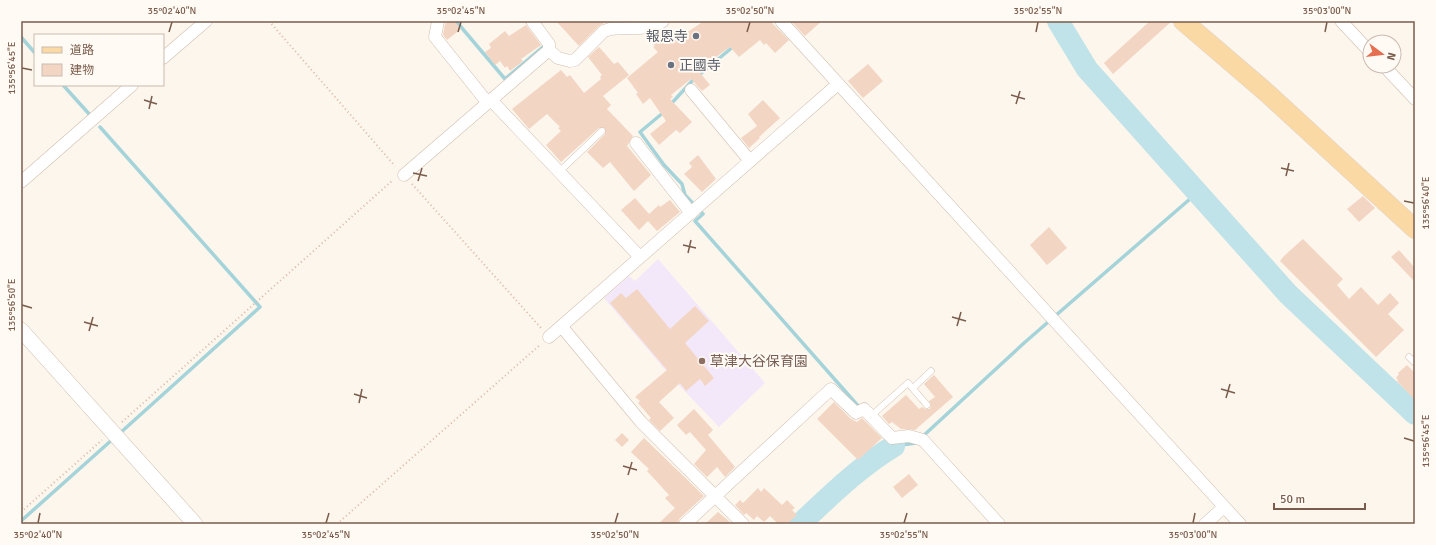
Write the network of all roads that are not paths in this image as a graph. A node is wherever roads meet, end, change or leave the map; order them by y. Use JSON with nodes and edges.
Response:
{"nodes":[{"id":1,"x":206,"y":21,"type":"edge"},
{"id":2,"x":438,"y":21,"type":"edge"},
{"id":3,"x":532,"y":21,"type":"edge"},
{"id":4,"x":663,"y":21,"type":"edge"},
{"id":5,"x":781,"y":21,"type":"edge"},
{"id":6,"x":1182,"y":21,"type":"edge"},
{"id":7,"x":1341,"y":21,"type":"edge"},
{"id":8,"x":1362,"y":43,"type":"edge"},
{"id":9,"x":549,"y":50,"type":"junction"},
{"id":10,"x":164,"y":57,"type":"edge"},
{"id":11,"x":1392,"y":74,"type":"edge"},
{"id":12,"x":838,"y":84,"type":"junction"},
{"id":13,"x":131,"y":86,"type":"edge"},
{"id":14,"x":691,"y":90,"type":"dead end"},
{"id":15,"x":1415,"y":99,"type":"edge"},
{"id":16,"x":489,"y":101,"type":"junction"},
{"id":17,"x":602,"y":131,"type":"dead end"},
{"id":18,"x":636,"y":143,"type":"dead end"},
{"id":19,"x":750,"y":161,"type":"junction"},
{"id":20,"x":559,"y":172,"type":"junction"},
{"id":21,"x":400,"y":177,"type":"road end"},
{"id":22,"x":21,"y":182,"type":"edge"},
{"id":23,"x":691,"y":214,"type":"junction"},
{"id":24,"x":1415,"y":230,"type":"edge"},
{"id":25,"x":640,"y":257,"type":"junction"},
{"id":26,"x":562,"y":327,"type":"junction"},
{"id":27,"x":21,"y":330,"type":"edge"},
{"id":28,"x":549,"y":337,"type":"road end"},
{"id":29,"x":1409,"y":357,"type":"dead end"},
{"id":30,"x":1415,"y":363,"type":"edge"},
{"id":31,"x":931,"y":371,"type":"dead end"},
{"id":32,"x":913,"y":388,"type":"junction"},
{"id":33,"x":927,"y":405,"type":"dead end"},
{"id":34,"x":871,"y":416,"type":"junction"},
{"id":35,"x":714,"y":497,"type":"junction"},
{"id":36,"x":1224,"y":507,"type":"junction"},
{"id":37,"x":196,"y":524,"type":"edge"},
{"id":38,"x":685,"y":524,"type":"edge"},
{"id":39,"x":743,"y":524,"type":"edge"},
{"id":40,"x":999,"y":524,"type":"edge"},
{"id":41,"x":1204,"y":524,"type":"edge"},
{"id":42,"x":1240,"y":524,"type":"edge"}],
"edges":[{"from":1,"to":10,"type":"street"},
{"from":2,"to":16,"type":"street"},
{"from":3,"to":9,"type":"street"},
{"from":4,"to":9,"type":"street"},
{"from":5,"to":12,"type":"street"},
{"from":6,"to":24,"type":"main road"},
{"from":7,"to":8,"type":"street"},
{"from":9,"to":16,"type":"street"},
{"from":11,"to":15,"type":"street"},
{"from":12,"to":19,"type":"street"},
{"from":12,"to":36,"type":"street"},
{"from":13,"to":22,"type":"street"},
{"from":14,"to":19,"type":"street"},
{"from":16,"to":20,"type":"street"},
{"from":16,"to":21,"type":"street"},
{"from":17,"to":20,"type":"lane"},
{"from":18,"to":23,"type":"street"},
{"from":19,"to":23,"type":"street"},
{"from":20,"to":25,"type":"street"},
{"from":23,"to":25,"type":"street"},
{"from":25,"to":26,"type":"street"},
{"from":26,"to":28,"type":"street"},
{"from":26,"to":35,"type":"street"},
{"from":27,"to":37,"type":"street"},
{"from":29,"to":30,"type":"lane"},
{"from":31,"to":32,"type":"lane"},
{"from":32,"to":33,"type":"lane"},
{"from":32,"to":34,"type":"lane"},
{"from":34,"to":35,"type":"street"},
{"from":34,"to":40,"type":"street"},
{"from":35,"to":38,"type":"street"},
{"from":35,"to":39,"type":"street"},
{"from":36,"to":41,"type":"street"},
{"from":36,"to":42,"type":"street"}]}
